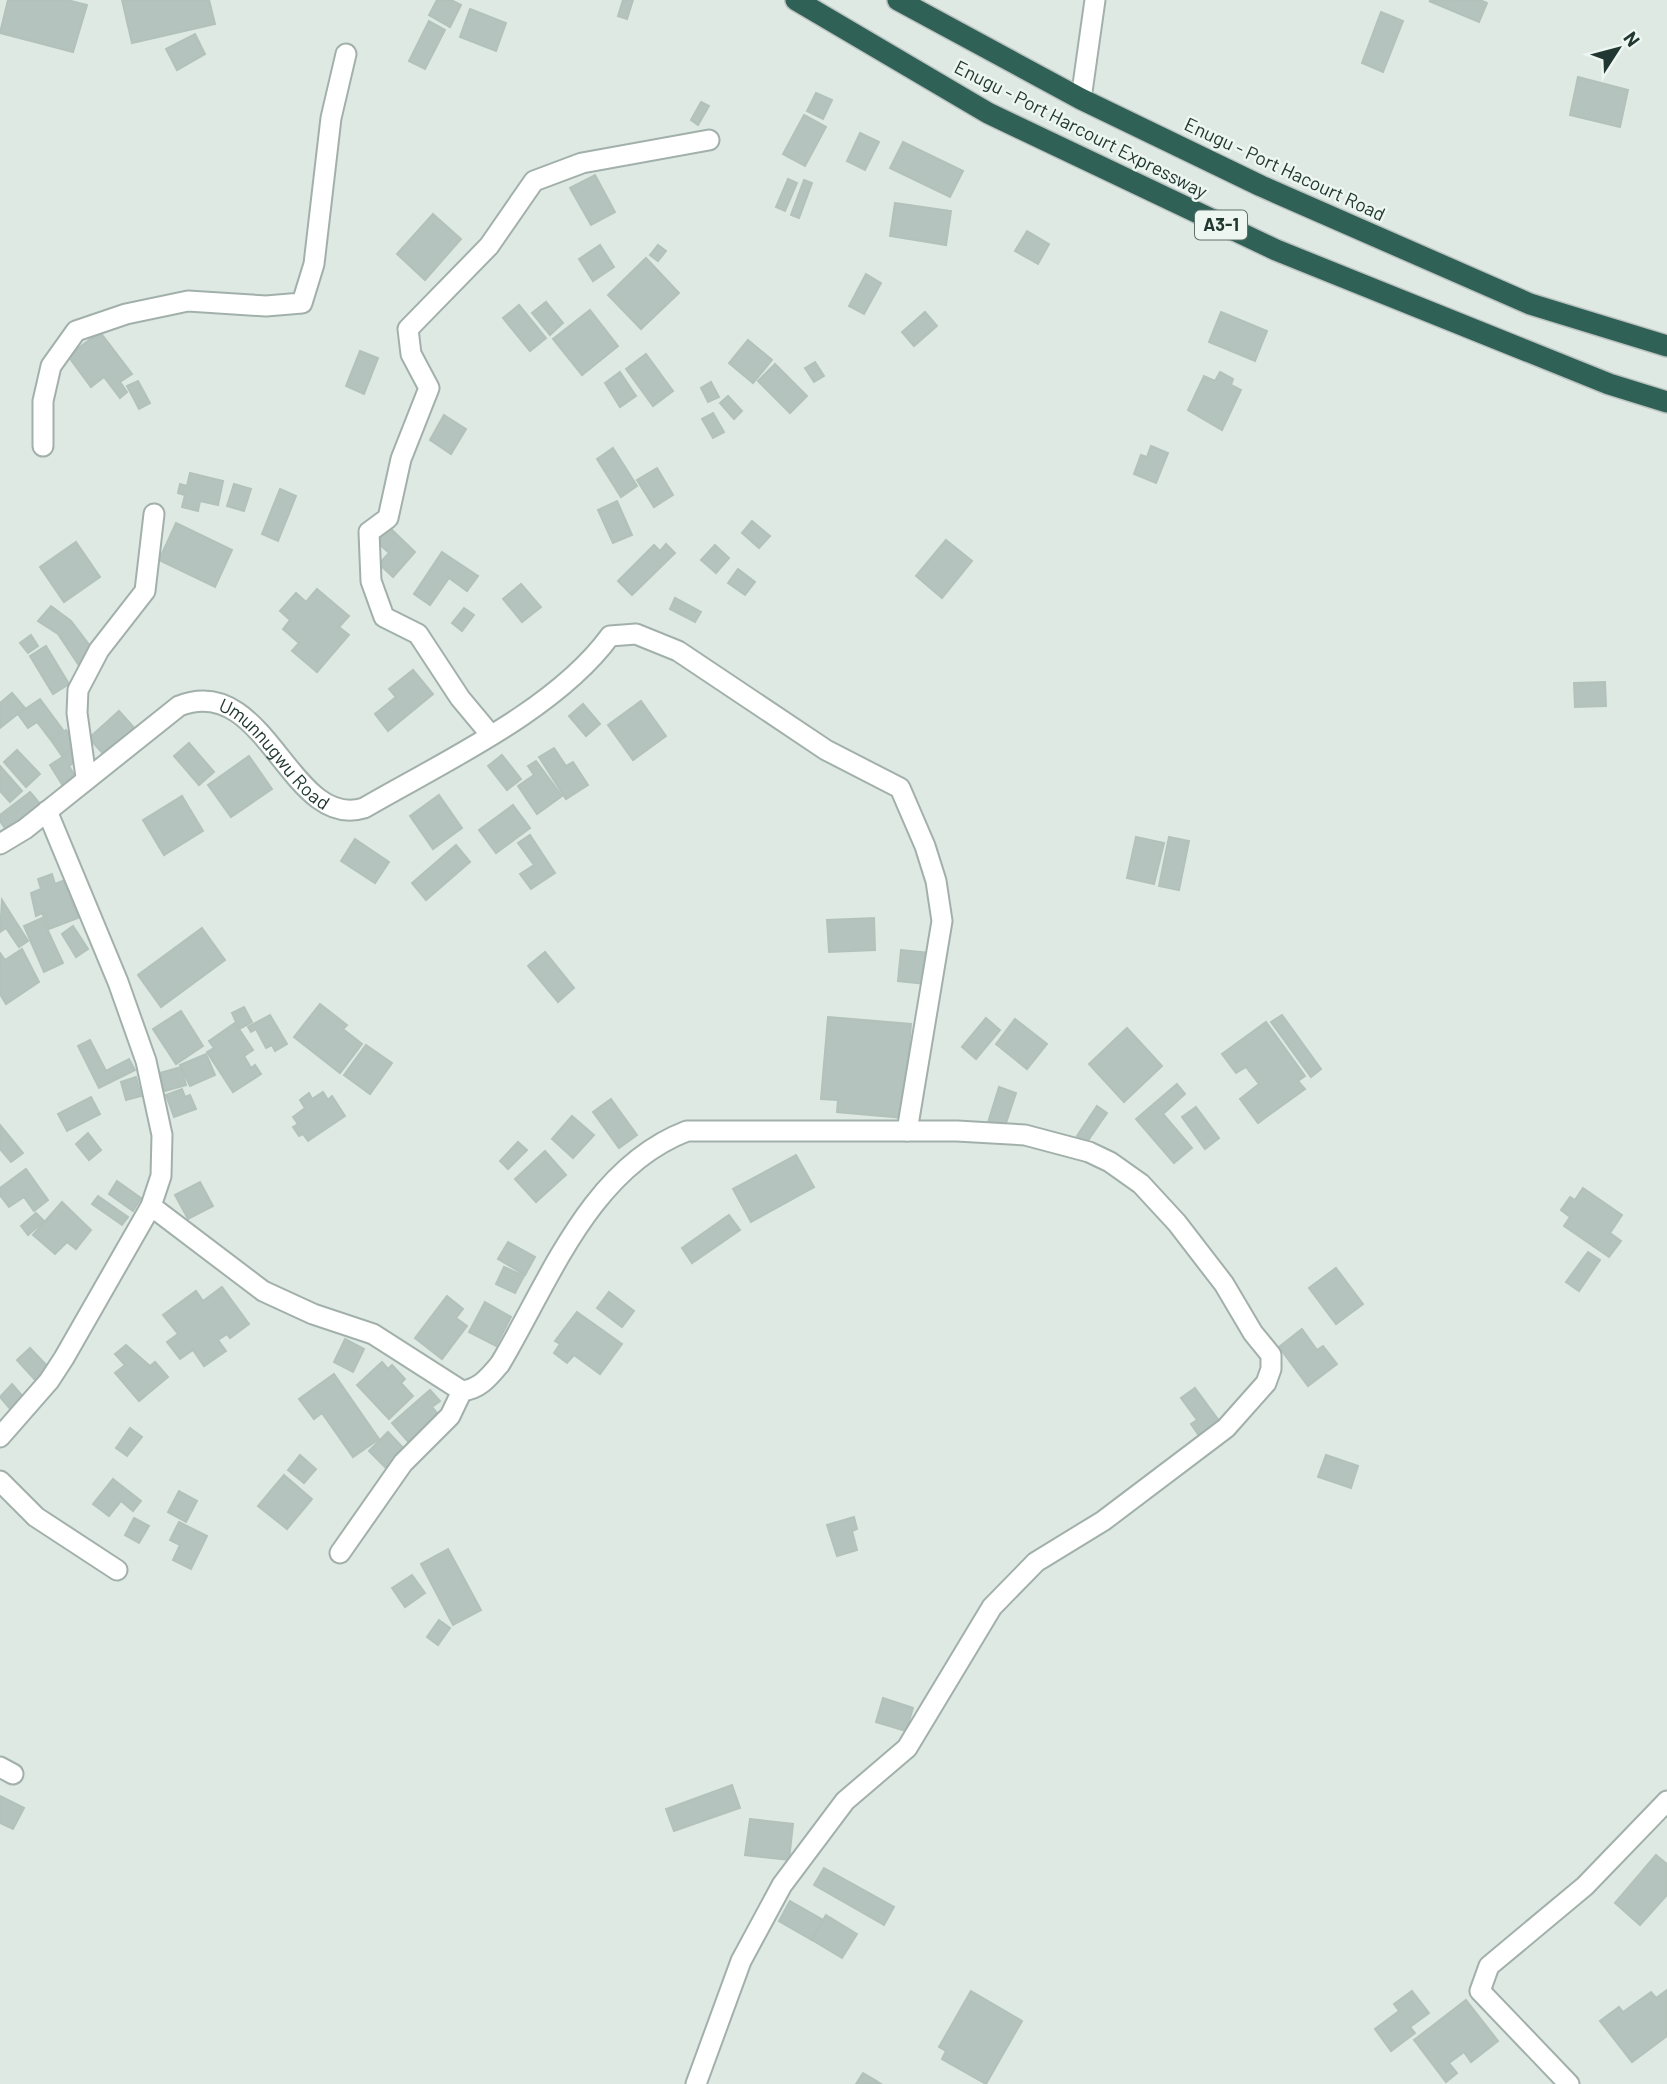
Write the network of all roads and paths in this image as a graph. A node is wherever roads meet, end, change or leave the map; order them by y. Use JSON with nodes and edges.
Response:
{"nodes":[{"id":1,"x":796,"y":0,"type":"edge"},
{"id":2,"x":898,"y":0,"type":"edge"},
{"id":3,"x":1096,"y":0,"type":"edge"},
{"id":4,"x":346,"y":54,"type":"dead end"},
{"id":5,"x":1081,"y":99,"type":"junction"},
{"id":6,"x":709,"y":140,"type":"dead end"},
{"id":7,"x":1667,"y":346,"type":"edge"},
{"id":8,"x":1667,"y":402,"type":"edge"},
{"id":9,"x":43,"y":446,"type":"dead end"},
{"id":10,"x":154,"y":514,"type":"dead end"},
{"id":11,"x":490,"y":734,"type":"junction"},
{"id":12,"x":86,"y":778,"type":"junction"},
{"id":13,"x":47,"y":811,"type":"junction"},
{"id":14,"x":0,"y":844,"type":"edge"},
{"id":15,"x":906,"y":1131,"type":"junction"},
{"id":16,"x":151,"y":1206,"type":"junction"},
{"id":17,"x":462,"y":1391,"type":"junction"},
{"id":18,"x":0,"y":1437,"type":"edge"},
{"id":19,"x":0,"y":1481,"type":"edge"},
{"id":20,"x":340,"y":1553,"type":"dead end"},
{"id":21,"x":117,"y":1570,"type":"dead end"},
{"id":22,"x":1667,"y":1801,"type":"edge"},
{"id":23,"x":696,"y":2084,"type":"edge"},
{"id":24,"x":1569,"y":2084,"type":"edge"}],
"edges":[{"from":1,"to":8,"type":"highway","name":"Enugu - Port Harcourt Expressway","number":"A3-1"},
{"from":2,"to":5,"type":"highway","name":"Enugu - Port Hacourt Road"},
{"from":3,"to":5,"type":"street"},
{"from":4,"to":9,"type":"street"},
{"from":5,"to":7,"type":"highway","name":"Enugu - Port Hacourt Road"},
{"from":6,"to":11,"type":"street"},
{"from":10,"to":12,"type":"street"},
{"from":11,"to":12,"type":"street","name":"Umunnugwu Road"},
{"from":11,"to":15,"type":"street","name":"Umunnugwu Road"},
{"from":12,"to":13,"type":"street","name":"Umunnugwu Road"},
{"from":13,"to":14,"type":"street","name":"Umunnugwu Road"},
{"from":13,"to":16,"type":"street"},
{"from":15,"to":17,"type":"street"},
{"from":15,"to":23,"type":"street"},
{"from":16,"to":17,"type":"street"},
{"from":16,"to":18,"type":"street"},
{"from":17,"to":20,"type":"street"},
{"from":19,"to":21,"type":"street"},
{"from":22,"to":24,"type":"street"}]}
